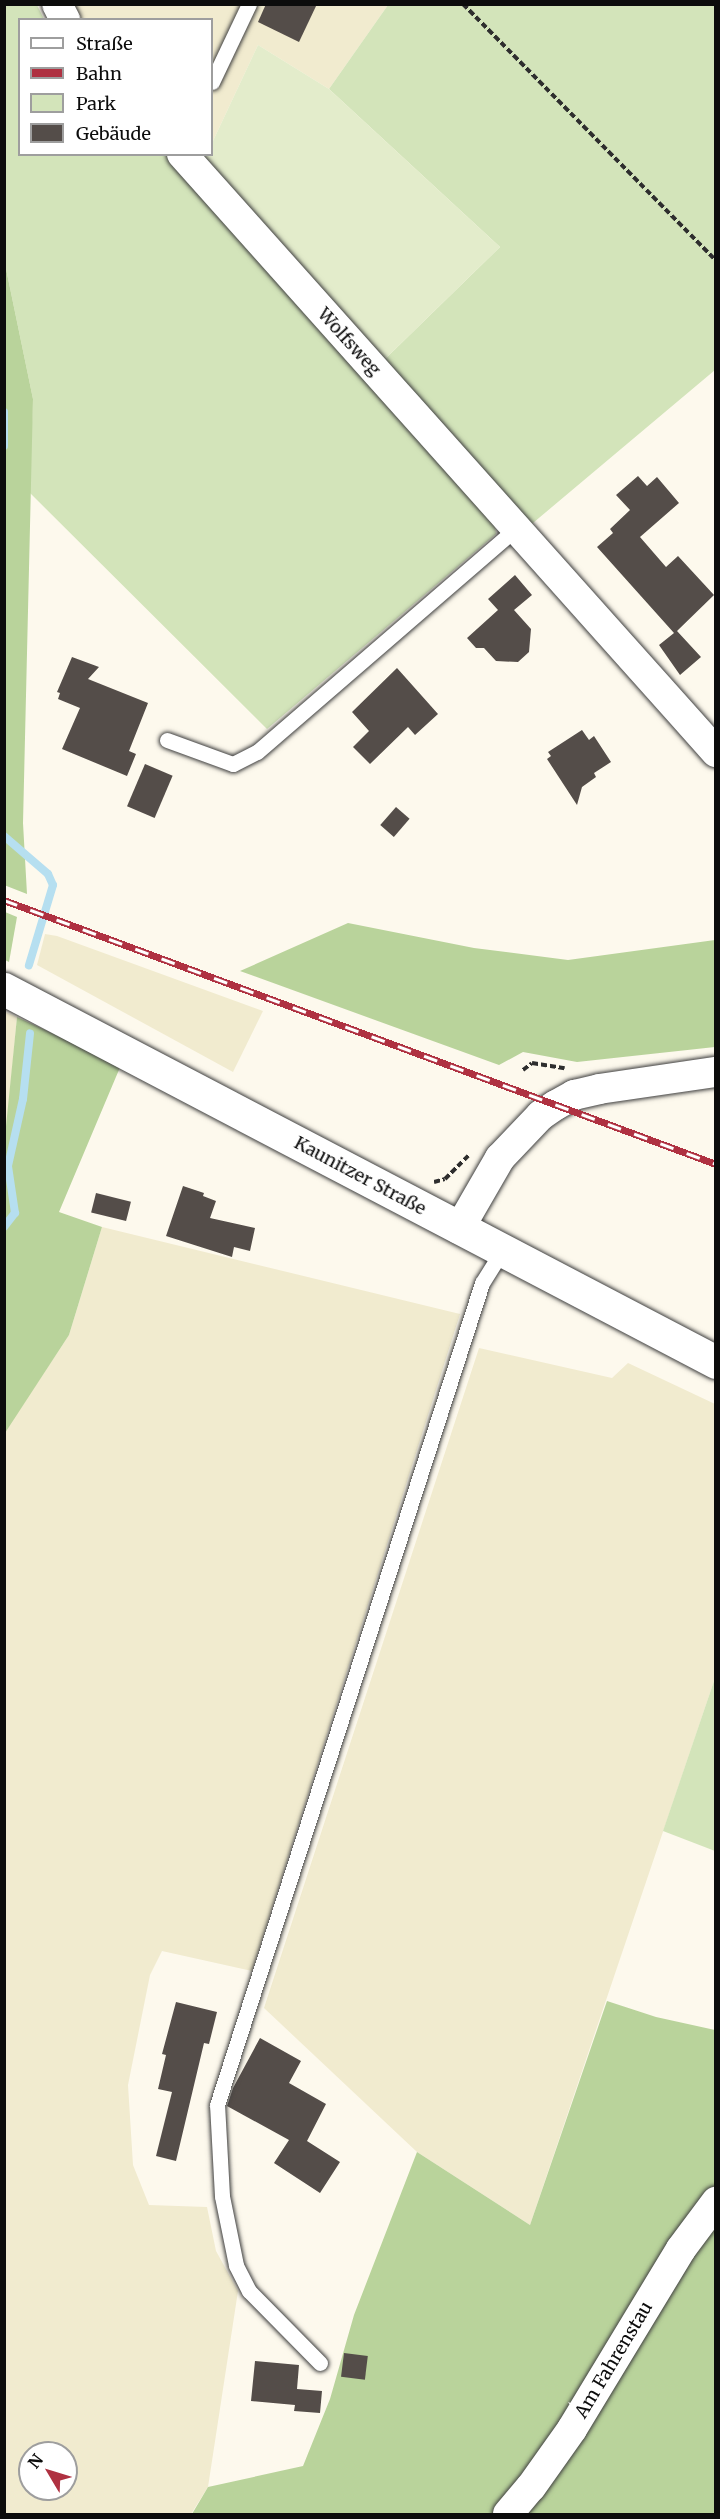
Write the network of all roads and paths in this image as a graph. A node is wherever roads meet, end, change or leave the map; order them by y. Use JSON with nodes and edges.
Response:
{"nodes":[{"id":1,"x":57,"y":4,"type":"edge"},
{"id":2,"x":249,"y":4,"type":"edge"},
{"id":3,"x":462,"y":4,"type":"edge"},
{"id":4,"x":64,"y":18,"type":"edge"},
{"id":5,"x":213,"y":80,"type":"edge"},
{"id":6,"x":184,"y":156,"type":"edge"},
{"id":7,"x":716,"y":261,"type":"edge"},
{"id":8,"x":515,"y":529,"type":"junction"},
{"id":9,"x":167,"y":740,"type":"dead end"},
{"id":10,"x":716,"y":752,"type":"edge"},
{"id":11,"x":4,"y":989,"type":"edge"},
{"id":12,"x":523,"y":1070,"type":"dead end"},
{"id":13,"x":573,"y":1070,"type":"dead end"},
{"id":14,"x":716,"y":1072,"type":"edge"},
{"id":15,"x":459,"y":1229,"type":"junction"},
{"id":16,"x":501,"y":1252,"type":"junction"},
{"id":17,"x":716,"y":1362,"type":"edge"},
{"id":18,"x":716,"y":2202,"type":"edge"},
{"id":19,"x":320,"y":2363,"type":"dead end"},
{"id":20,"x":508,"y":2514,"type":"edge"}],
"edges":[{"from":1,"to":4,"type":"street"},
{"from":2,"to":5,"type":"lane"},
{"from":3,"to":7,"type":"path"},
{"from":6,"to":8,"type":"street","name":"Wolfsweg"},
{"from":8,"to":9,"type":"lane"},
{"from":8,"to":10,"type":"street","name":"Wolfsweg"},
{"from":11,"to":15,"type":"street","name":"Kaunitzer Straße"},
{"from":12,"to":13,"type":"path"},
{"from":14,"to":15,"type":"street"},
{"from":15,"to":16,"type":"street","name":"Kaunitzer Straße"},
{"from":16,"to":17,"type":"street","name":"Kaunitzer Straße"},
{"from":16,"to":19,"type":"lane"},
{"from":18,"to":20,"type":"street","name":"Am Fahrenstau"}]}
